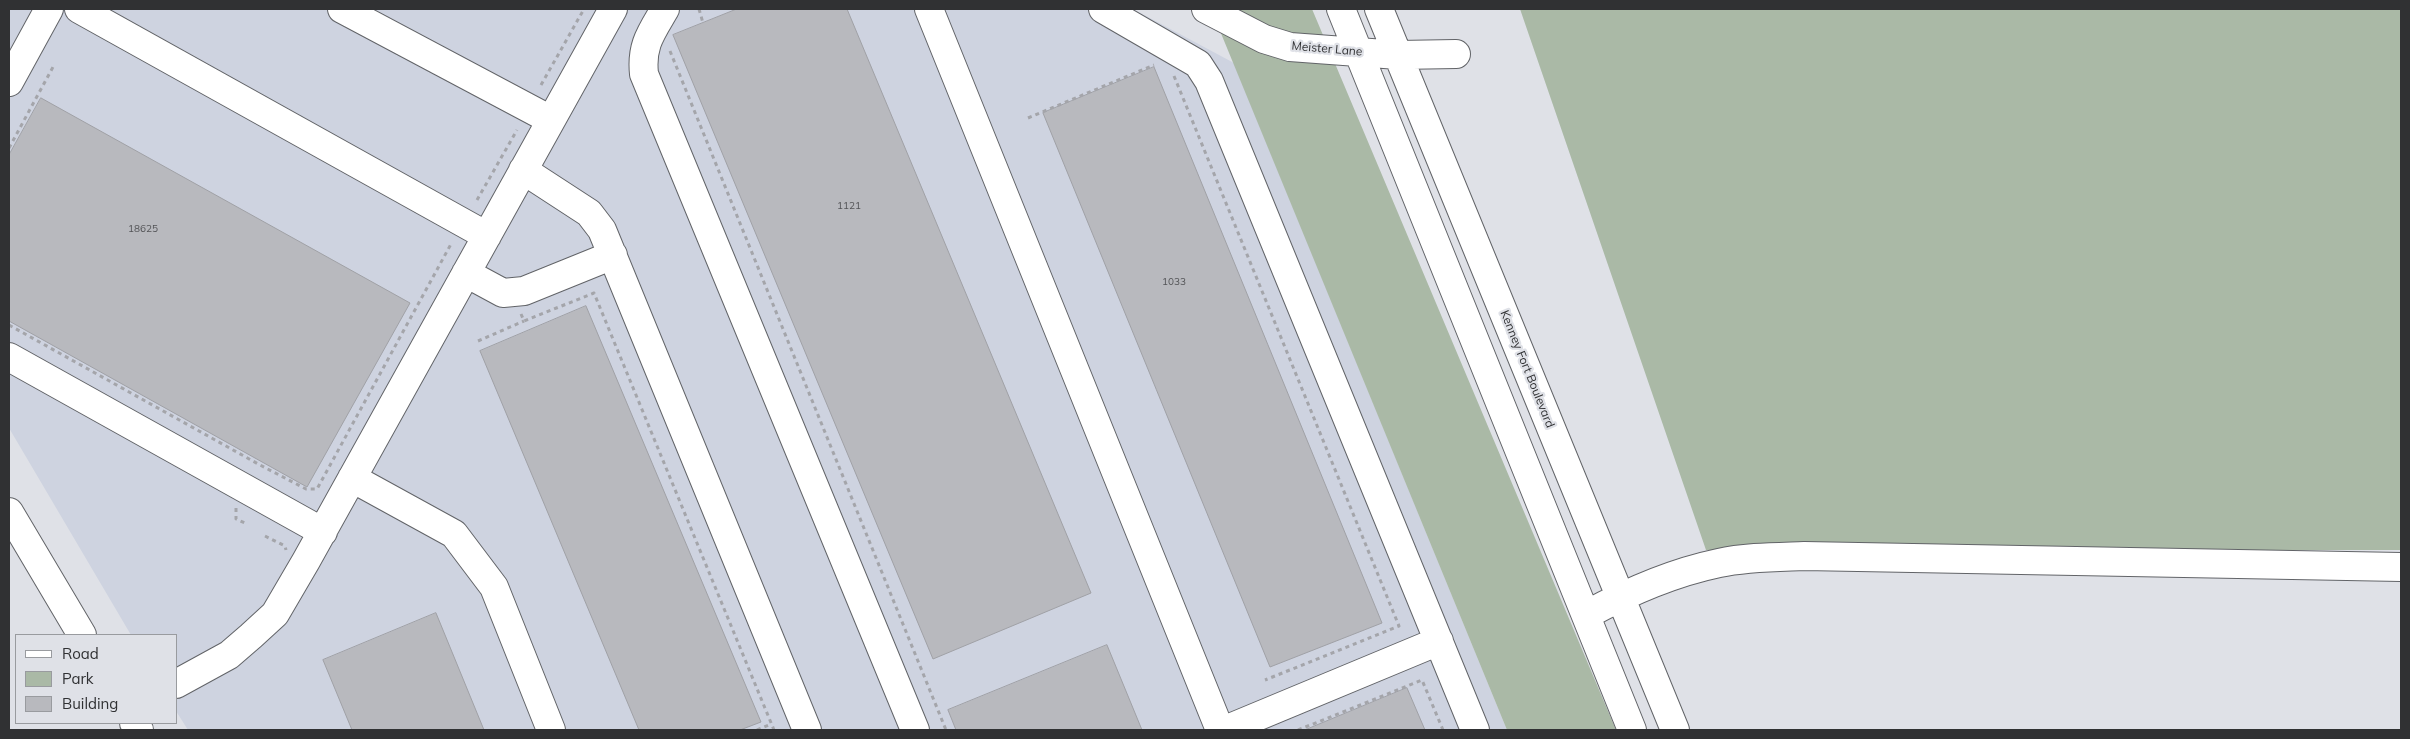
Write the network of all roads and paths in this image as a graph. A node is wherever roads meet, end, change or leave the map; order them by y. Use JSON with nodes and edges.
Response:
{"nodes":[{"id":1,"x":49,"y":9,"type":"edge"},
{"id":2,"x":342,"y":9,"type":"edge"},
{"id":3,"x":584,"y":9,"type":"edge"},
{"id":4,"x":613,"y":9,"type":"edge"},
{"id":5,"x":665,"y":9,"type":"edge"},
{"id":6,"x":699,"y":9,"type":"edge"},
{"id":7,"x":929,"y":9,"type":"edge"},
{"id":8,"x":1103,"y":9,"type":"edge"},
{"id":9,"x":1206,"y":9,"type":"edge"},
{"id":10,"x":1341,"y":9,"type":"edge"},
{"id":11,"x":1379,"y":9,"type":"edge"},
{"id":12,"x":86,"y":11,"type":"edge"},
{"id":13,"x":703,"y":23,"type":"dead end"},
{"id":14,"x":670,"y":51,"type":"dead end"},
{"id":15,"x":1359,"y":52,"type":"junction"},
{"id":16,"x":1456,"y":54,"type":"dead end"},
{"id":17,"x":1398,"y":55,"type":"junction"},
{"id":18,"x":1155,"y":65,"type":"dead end"},
{"id":19,"x":53,"y":66,"type":"dead end"},
{"id":20,"x":1178,"y":68,"type":"dead end"},
{"id":21,"x":1171,"y":70,"type":"dead end"},
{"id":22,"x":1174,"y":76,"type":"junction"},
{"id":23,"x":9,"y":82,"type":"edge"},
{"id":24,"x":541,"y":85,"type":"dead end"},
{"id":25,"x":1028,"y":118,"type":"dead end"},
{"id":26,"x":551,"y":120,"type":"junction"},
{"id":27,"x":517,"y":130,"type":"dead end"},
{"id":28,"x":9,"y":148,"type":"edge"},
{"id":29,"x":523,"y":170,"type":"junction"},
{"id":30,"x":477,"y":200,"type":"dead end"},
{"id":31,"x":487,"y":236,"type":"junction"},
{"id":32,"x":451,"y":244,"type":"dead end"},
{"id":33,"x":613,"y":255,"type":"junction"},
{"id":34,"x":466,"y":273,"type":"junction"},
{"id":35,"x":518,"y":307,"type":"dead end"},
{"id":36,"x":524,"y":321,"type":"junction"},
{"id":37,"x":9,"y":325,"type":"edge"},
{"id":38,"x":478,"y":341,"type":"dead end"},
{"id":39,"x":9,"y":357,"type":"edge"},
{"id":40,"x":352,"y":478,"type":"junction"},
{"id":41,"x":239,"y":501,"type":"dead end"},
{"id":42,"x":9,"y":512,"type":"edge"},
{"id":43,"x":245,"y":523,"type":"dead end"},
{"id":44,"x":322,"y":532,"type":"junction"},
{"id":45,"x":265,"y":536,"type":"dead end"},
{"id":46,"x":287,"y":552,"type":"dead end"},
{"id":47,"x":2401,"y":567,"type":"edge"},
{"id":48,"x":1621,"y":596,"type":"junction"},
{"id":49,"x":1586,"y":614,"type":"junction"},
{"id":50,"x":81,"y":634,"type":"edge"},
{"id":51,"x":1439,"y":641,"type":"junction"},
{"id":52,"x":1265,"y":680,"type":"dead end"},
{"id":53,"x":178,"y":683,"type":"edge"},
{"id":54,"x":771,"y":724,"type":"junction"},
{"id":55,"x":551,"y":730,"type":"edge"},
{"id":56,"x":756,"y":730,"type":"edge"},
{"id":57,"x":774,"y":730,"type":"edge"},
{"id":58,"x":807,"y":730,"type":"edge"},
{"id":59,"x":915,"y":730,"type":"edge"},
{"id":60,"x":946,"y":730,"type":"edge"},
{"id":61,"x":1220,"y":730,"type":"edge"},
{"id":62,"x":1225,"y":730,"type":"edge"},
{"id":63,"x":1298,"y":730,"type":"edge"},
{"id":64,"x":1443,"y":730,"type":"edge"},
{"id":65,"x":1475,"y":730,"type":"edge"},
{"id":66,"x":1632,"y":730,"type":"edge"},
{"id":67,"x":1675,"y":730,"type":"edge"}],
"edges":[{"from":1,"to":23,"type":"street"},
{"from":2,"to":26,"type":"street"},
{"from":3,"to":24,"type":"path"},
{"from":4,"to":26,"type":"street"},
{"from":5,"to":59,"type":"street"},
{"from":6,"to":13,"type":"path"},
{"from":7,"to":61,"type":"street"},
{"from":8,"to":51,"type":"street"},
{"from":9,"to":15,"type":"street","name":"Meister Lane"},
{"from":10,"to":15,"type":"street"},
{"from":11,"to":17,"type":"street","name":"Kenney Fort Boulevard"},
{"from":12,"to":31,"type":"street"},
{"from":14,"to":60,"type":"path"},
{"from":15,"to":17,"type":"street","name":"Meister Lane"},
{"from":15,"to":49,"type":"street"},
{"from":16,"to":17,"type":"street","name":"Meister Lane"},
{"from":17,"to":48,"type":"street","name":"Kenney Fort Boulevard"},
{"from":18,"to":25,"type":"path"},
{"from":19,"to":28,"type":"path"},
{"from":20,"to":22,"type":"path"},
{"from":21,"to":22,"type":"path"},
{"from":22,"to":52,"type":"path"},
{"from":26,"to":29,"type":"street"},
{"from":27,"to":30,"type":"path"},
{"from":29,"to":31,"type":"street"},
{"from":29,"to":33,"type":"street"},
{"from":31,"to":34,"type":"street"},
{"from":32,"to":37,"type":"path"},
{"from":33,"to":34,"type":"street"},
{"from":33,"to":58,"type":"street"},
{"from":34,"to":40,"type":"street"},
{"from":35,"to":36,"type":"path"},
{"from":36,"to":38,"type":"path"},
{"from":36,"to":54,"type":"path"},
{"from":39,"to":44,"type":"street"},
{"from":40,"to":44,"type":"street"},
{"from":40,"to":55,"type":"street"},
{"from":41,"to":43,"type":"path"},
{"from":42,"to":50,"type":"street"},
{"from":44,"to":53,"type":"street"},
{"from":45,"to":46,"type":"path"},
{"from":47,"to":48,"type":"street"},
{"from":48,"to":49,"type":"street"},
{"from":48,"to":67,"type":"street","name":"Kenney Fort Boulevard"},
{"from":49,"to":66,"type":"street"},
{"from":51,"to":62,"type":"street"},
{"from":51,"to":65,"type":"street"},
{"from":54,"to":56,"type":"path"},
{"from":54,"to":57,"type":"path"},
{"from":63,"to":64,"type":"path"}]}
